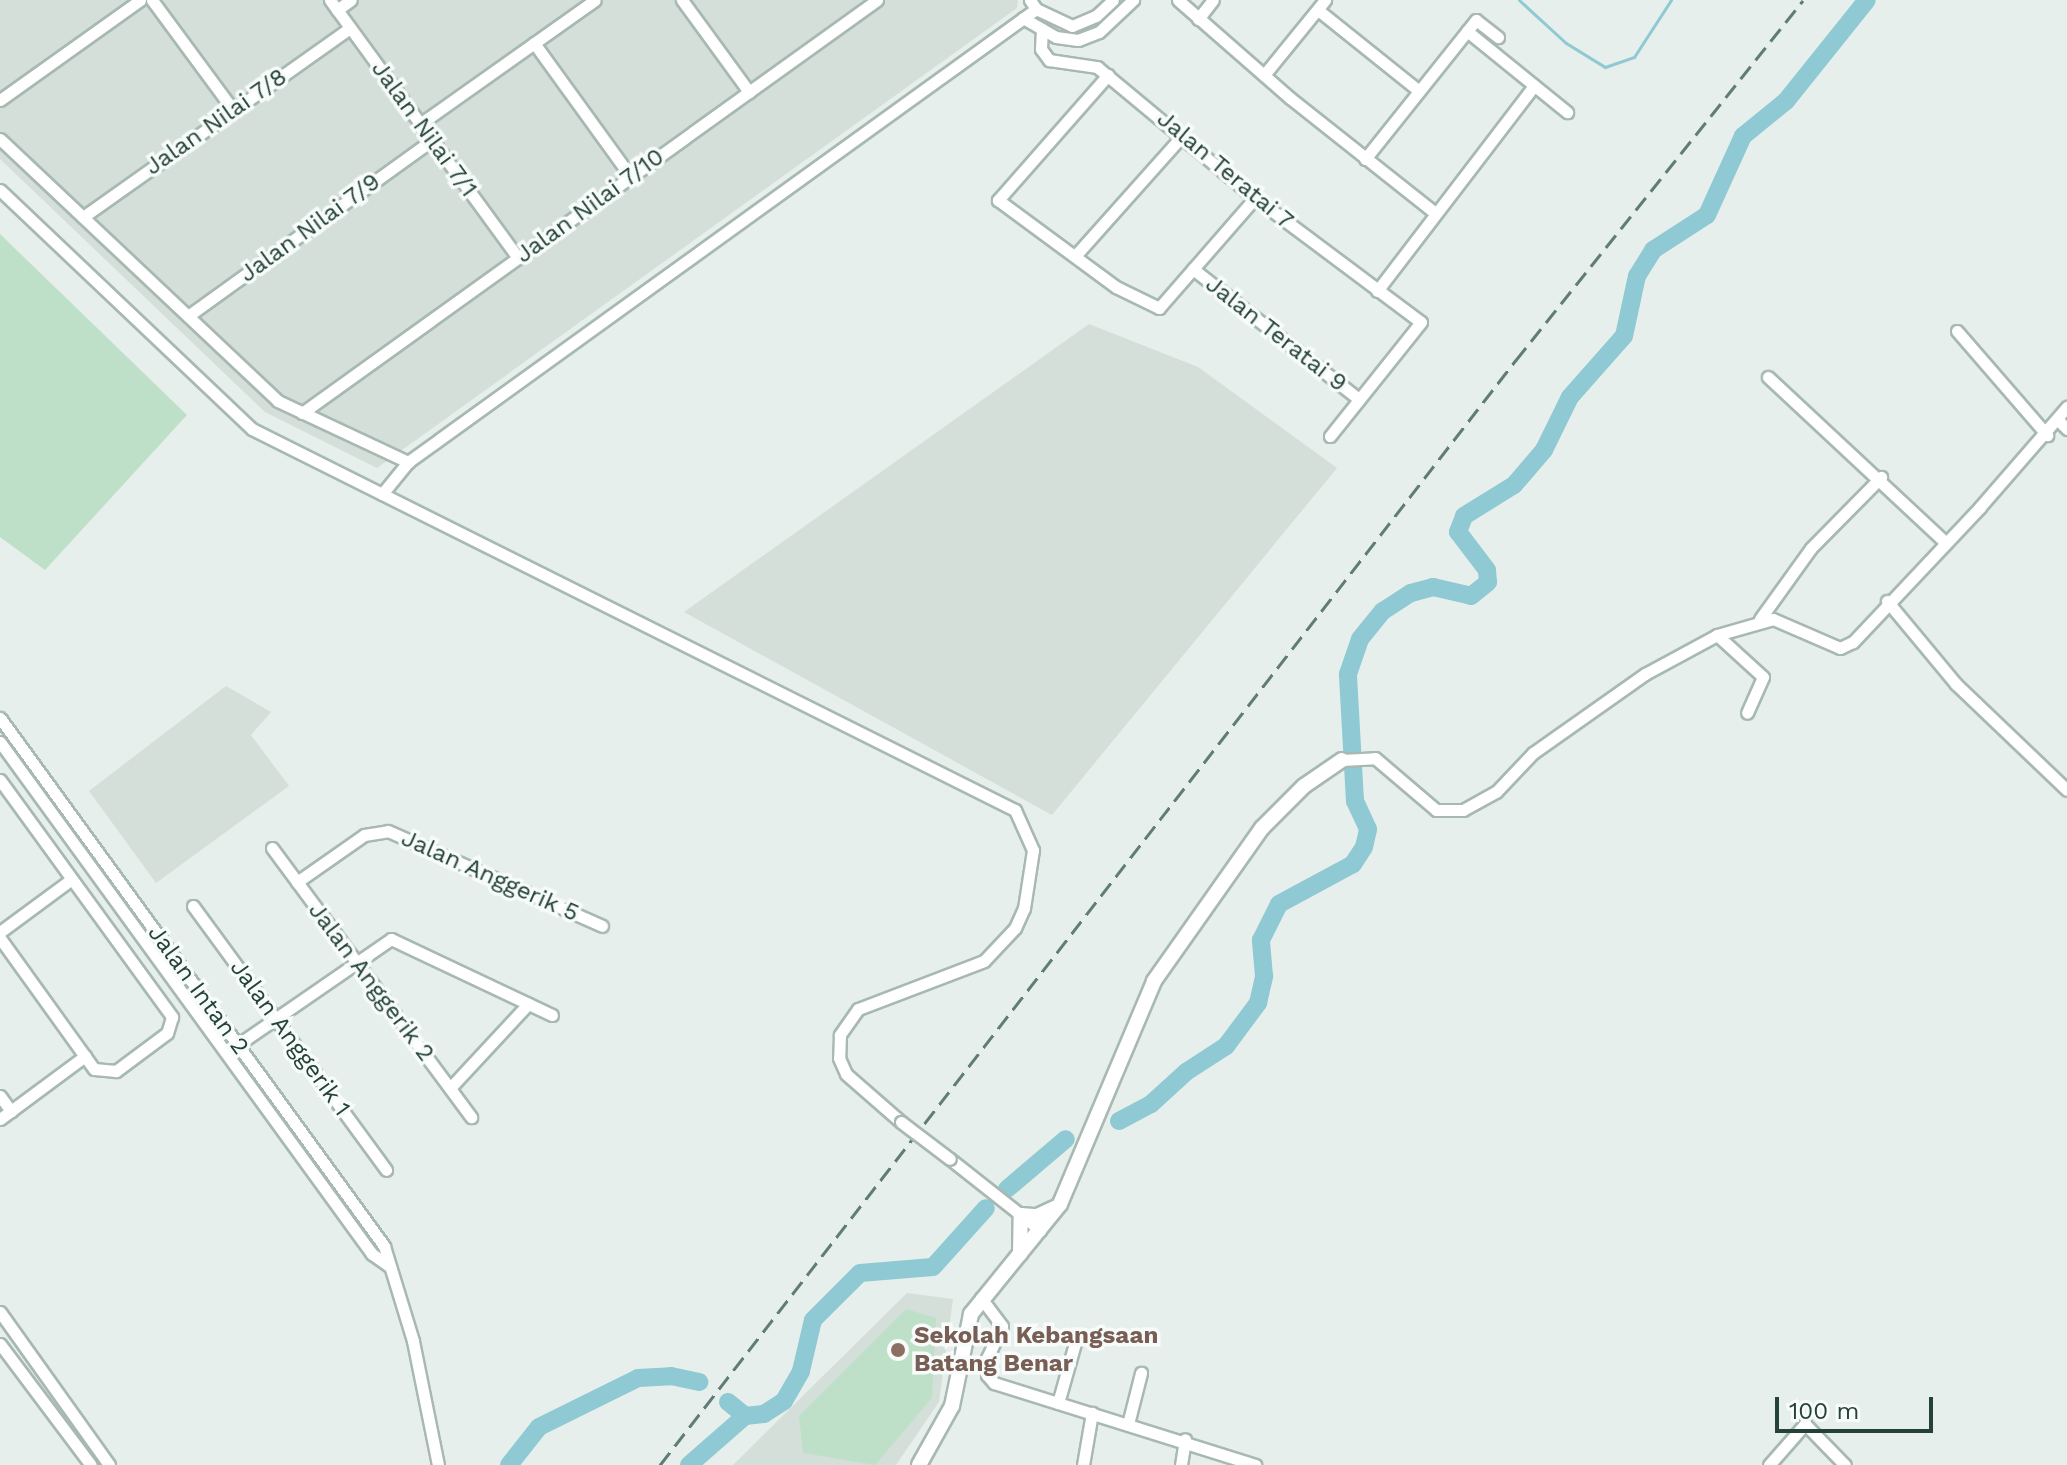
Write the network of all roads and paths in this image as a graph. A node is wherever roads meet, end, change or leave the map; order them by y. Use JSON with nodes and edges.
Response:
{"nodes":[{"id":1,"x":140,"y":0,"type":"edge"},
{"id":2,"x":152,"y":0,"type":"edge"},
{"id":3,"x":351,"y":0,"type":"edge"},
{"id":4,"x":595,"y":0,"type":"edge"},
{"id":5,"x":682,"y":0,"type":"edge"},
{"id":6,"x":852,"y":0,"type":"edge"},
{"id":7,"x":877,"y":0,"type":"edge"},
{"id":8,"x":1113,"y":0,"type":"edge"},
{"id":9,"x":1133,"y":0,"type":"edge"},
{"id":10,"x":1178,"y":0,"type":"edge"},
{"id":11,"x":1213,"y":0,"type":"edge"},
{"id":12,"x":1033,"y":4,"type":"edge"},
{"id":13,"x":334,"y":5,"type":"edge"},
{"id":14,"x":1322,"y":5,"type":"edge"},
{"id":15,"x":861,"y":12,"type":"junction"},
{"id":16,"x":1023,"y":18,"type":"junction"},
{"id":17,"x":1198,"y":19,"type":"junction"},
{"id":18,"x":350,"y":28,"type":"junction"},
{"id":19,"x":1042,"y":29,"type":"junction"},
{"id":20,"x":1467,"y":31,"type":"junction"},
{"id":21,"x":1498,"y":37,"type":"dead end"},
{"id":22,"x":534,"y":43,"type":"junction"},
{"id":23,"x":1108,"y":75,"type":"junction"},
{"id":24,"x":1264,"y":75,"type":"junction"},
{"id":25,"x":1534,"y":86,"type":"junction"},
{"id":26,"x":1418,"y":90,"type":"junction"},
{"id":27,"x":749,"y":92,"type":"junction"},
{"id":28,"x":0,"y":100,"type":"edge"},
{"id":29,"x":233,"y":110,"type":"junction"},
{"id":30,"x":1567,"y":112,"type":"dead end"},
{"id":31,"x":420,"y":124,"type":"junction"},
{"id":32,"x":1182,"y":136,"type":"junction"},
{"id":33,"x":0,"y":139,"type":"edge"},
{"id":34,"x":432,"y":140,"type":"junction"},
{"id":35,"x":1365,"y":159,"type":"junction"},
{"id":36,"x":631,"y":177,"type":"junction"},
{"id":37,"x":0,"y":190,"type":"edge"},
{"id":38,"x":1255,"y":198,"type":"junction"},
{"id":39,"x":1435,"y":213,"type":"junction"},
{"id":40,"x":83,"y":217,"type":"junction"},
{"id":41,"x":1075,"y":256,"type":"junction"},
{"id":42,"x":518,"y":258,"type":"junction"},
{"id":43,"x":1193,"y":269,"type":"junction"},
{"id":44,"x":1377,"y":291,"type":"junction"},
{"id":45,"x":188,"y":316,"type":"junction"},
{"id":46,"x":1957,"y":331,"type":"dead end"},
{"id":47,"x":1768,"y":377,"type":"dead end"},
{"id":48,"x":1359,"y":399,"type":"junction"},
{"id":49,"x":2067,"y":407,"type":"edge"},
{"id":50,"x":302,"y":413,"type":"junction"},
{"id":51,"x":2058,"y":420,"type":"junction"},
{"id":52,"x":2067,"y":429,"type":"edge"},
{"id":53,"x":2047,"y":435,"type":"junction"},
{"id":54,"x":1330,"y":436,"type":"dead end"},
{"id":55,"x":408,"y":462,"type":"junction"},
{"id":56,"x":1881,"y":477,"type":"junction"},
{"id":57,"x":382,"y":494,"type":"junction"},
{"id":58,"x":1944,"y":541,"type":"junction"},
{"id":59,"x":1887,"y":601,"type":"junction"},
{"id":60,"x":1760,"y":619,"type":"junction"},
{"id":61,"x":1717,"y":635,"type":"junction"},
{"id":62,"x":1747,"y":713,"type":"dead end"},
{"id":63,"x":0,"y":718,"type":"edge"},
{"id":64,"x":0,"y":742,"type":"edge"},
{"id":65,"x":1342,"y":760,"type":"joint"},
{"id":66,"x":0,"y":780,"type":"edge"},
{"id":67,"x":2067,"y":790,"type":"edge"},
{"id":68,"x":272,"y":848,"type":"dead end"},
{"id":69,"x":72,"y":879,"type":"junction"},
{"id":70,"x":297,"y":882,"type":"junction"},
{"id":71,"x":193,"y":906,"type":"dead end"},
{"id":72,"x":602,"y":926,"type":"dead end"},
{"id":73,"x":0,"y":932,"type":"edge"},
{"id":74,"x":0,"y":938,"type":"edge"},
{"id":75,"x":356,"y":961,"type":"junction"},
{"id":76,"x":528,"y":1004,"type":"junction"},
{"id":77,"x":552,"y":1015,"type":"dead end"},
{"id":78,"x":275,"y":1019,"type":"junction"},
{"id":79,"x":238,"y":1045,"type":"junction"},
{"id":80,"x":226,"y":1053,"type":"junction"},
{"id":81,"x":85,"y":1056,"type":"junction"},
{"id":82,"x":450,"y":1088,"type":"junction"},
{"id":83,"x":0,"y":1096,"type":"edge"},
{"id":84,"x":11,"y":1111,"type":"junction"},
{"id":85,"x":471,"y":1117,"type":"dead end"},
{"id":86,"x":0,"y":1119,"type":"edge"},
{"id":87,"x":386,"y":1170,"type":"dead end"},
{"id":88,"x":1060,"y":1204,"type":"junction"},
{"id":89,"x":1021,"y":1215,"type":"junction"},
{"id":90,"x":1040,"y":1230,"type":"junction"},
{"id":91,"x":1020,"y":1254,"type":"junction"},
{"id":92,"x":389,"y":1266,"type":"junction"},
{"id":93,"x":981,"y":1298,"type":"junction"},
{"id":94,"x":0,"y":1312,"type":"edge"},
{"id":95,"x":1076,"y":1340,"type":"dead end"},
{"id":96,"x":0,"y":1344,"type":"edge"},
{"id":97,"x":1141,"y":1373,"type":"dead end"},
{"id":98,"x":1058,"y":1403,"type":"junction"},
{"id":99,"x":1092,"y":1413,"type":"junction"},
{"id":100,"x":1128,"y":1424,"type":"junction"},
{"id":101,"x":1185,"y":1439,"type":"junction"},
{"id":102,"x":91,"y":1465,"type":"edge"},
{"id":103,"x":109,"y":1465,"type":"edge"},
{"id":104,"x":438,"y":1465,"type":"edge"},
{"id":105,"x":919,"y":1465,"type":"edge"},
{"id":106,"x":1083,"y":1465,"type":"edge"},
{"id":107,"x":1181,"y":1465,"type":"edge"},
{"id":108,"x":1255,"y":1465,"type":"edge"},
{"id":109,"x":1769,"y":1465,"type":"edge"},
{"id":110,"x":1845,"y":1465,"type":"edge"}],
"edges":[{"from":1,"to":28,"type":"street"},
{"from":2,"to":29,"type":"street"},
{"from":3,"to":13,"type":"street"},
{"from":4,"to":22,"type":"street"},
{"from":5,"to":27,"type":"street"},
{"from":6,"to":15,"type":"street"},
{"from":7,"to":15,"type":"street","name":"Jalan Nilai 7/10"},
{"from":8,"to":12,"type":"street"},
{"from":9,"to":19,"type":"street"},
{"from":10,"to":17,"type":"street"},
{"from":11,"to":17,"type":"street"},
{"from":12,"to":16,"type":"street"},
{"from":13,"to":18,"type":"street","name":"Jalan Nilai 7/1"},
{"from":14,"to":24,"type":"street"},
{"from":14,"to":26,"type":"street"},
{"from":15,"to":27,"type":"street","name":"Jalan Nilai 7/10"},
{"from":16,"to":19,"type":"street"},
{"from":16,"to":55,"type":"street"},
{"from":17,"to":24,"type":"street"},
{"from":18,"to":29,"type":"street","name":"Jalan Nilai 7/8"},
{"from":18,"to":31,"type":"street","name":"Jalan Nilai 7/1"},
{"from":19,"to":23,"type":"street","name":"Jalan Teratai 7"},
{"from":20,"to":21,"type":"street"},
{"from":20,"to":25,"type":"street"},
{"from":20,"to":26,"type":"street"},
{"from":22,"to":31,"type":"street"},
{"from":22,"to":36,"type":"street"},
{"from":23,"to":32,"type":"street","name":"Jalan Teratai 7"},
{"from":23,"to":41,"type":"street"},
{"from":24,"to":35,"type":"street"},
{"from":25,"to":30,"type":"street"},
{"from":25,"to":39,"type":"street"},
{"from":26,"to":35,"type":"street"},
{"from":27,"to":36,"type":"street","name":"Jalan Nilai 7/10"},
{"from":29,"to":40,"type":"street","name":"Jalan Nilai 7/8"},
{"from":31,"to":34,"type":"street","name":"Jalan Nilai 7/1"},
{"from":32,"to":38,"type":"street","name":"Jalan Teratai 7"},
{"from":32,"to":41,"type":"street"},
{"from":33,"to":40,"type":"street"},
{"from":34,"to":42,"type":"street","name":"Jalan Nilai 7/1"},
{"from":34,"to":45,"type":"street","name":"Jalan Nilai 7/9"},
{"from":35,"to":39,"type":"street"},
{"from":36,"to":42,"type":"street","name":"Jalan Nilai 7/10"},
{"from":37,"to":57,"type":"street"},
{"from":38,"to":43,"type":"street"},
{"from":38,"to":44,"type":"street","name":"Jalan Teratai 7"},
{"from":39,"to":44,"type":"street"},
{"from":40,"to":45,"type":"street"},
{"from":41,"to":43,"type":"street"},
{"from":42,"to":50,"type":"street","name":"Jalan Nilai 7/10"},
{"from":43,"to":48,"type":"street","name":"Jalan Teratai 9"},
{"from":44,"to":48,"type":"street","name":"Jalan Teratai 7"},
{"from":45,"to":50,"type":"street"},
{"from":46,"to":53,"type":"street"},
{"from":47,"to":56,"type":"street"},
{"from":48,"to":54,"type":"street"},
{"from":49,"to":51,"type":"street"},
{"from":50,"to":55,"type":"street"},
{"from":51,"to":52,"type":"street"},
{"from":51,"to":53,"type":"street"},
{"from":53,"to":58,"type":"street"},
{"from":55,"to":57,"type":"street"},
{"from":56,"to":58,"type":"street"},
{"from":56,"to":60,"type":"street"},
{"from":57,"to":89,"type":"street","bridge":true},
{"from":58,"to":59,"type":"street"},
{"from":59,"to":60,"type":"street"},
{"from":59,"to":67,"type":"street"},
{"from":60,"to":61,"type":"street"},
{"from":61,"to":62,"type":"street"},
{"from":61,"to":65,"type":"street"},
{"from":63,"to":79,"type":"street","name":"Jalan Intan 2"},
{"from":64,"to":80,"type":"street","name":"Jalan Intan 2"},
{"from":65,"to":88,"type":"street"},
{"from":66,"to":69,"type":"street"},
{"from":68,"to":70,"type":"street","name":"Jalan Anggerik 2"},
{"from":69,"to":73,"type":"street"},
{"from":69,"to":81,"type":"street"},
{"from":70,"to":72,"type":"street","name":"Jalan Anggerik 5"},
{"from":70,"to":75,"type":"street","name":"Jalan Anggerik 2"},
{"from":71,"to":78,"type":"street","name":"Jalan Anggerik 1"},
{"from":74,"to":81,"type":"street"},
{"from":75,"to":76,"type":"street"},
{"from":75,"to":78,"type":"street"},
{"from":75,"to":82,"type":"street","name":"Jalan Anggerik 2"},
{"from":76,"to":77,"type":"street"},
{"from":76,"to":82,"type":"street"},
{"from":78,"to":79,"type":"street"},
{"from":78,"to":87,"type":"street","name":"Jalan Anggerik 1"},
{"from":79,"to":80,"type":"street"},
{"from":79,"to":92,"type":"street","name":"Jalan Intan 2"},
{"from":80,"to":92,"type":"street","name":"Jalan Intan 2"},
{"from":81,"to":84,"type":"street"},
{"from":82,"to":85,"type":"street","name":"Jalan Anggerik 2"},
{"from":83,"to":84,"type":"street"},
{"from":84,"to":86,"type":"street"},
{"from":88,"to":89,"type":"street"},
{"from":88,"to":90,"type":"street"},
{"from":89,"to":90,"type":"street"},
{"from":89,"to":91,"type":"street"},
{"from":90,"to":91,"type":"street"},
{"from":91,"to":93,"type":"street"},
{"from":92,"to":104,"type":"street","name":"Jalan Intan 2"},
{"from":93,"to":98,"type":"street"},
{"from":93,"to":105,"type":"street"},
{"from":94,"to":103,"type":"street"},
{"from":95,"to":98,"type":"street"},
{"from":96,"to":102,"type":"street"},
{"from":97,"to":100,"type":"street"},
{"from":98,"to":99,"type":"street"},
{"from":99,"to":100,"type":"street"},
{"from":99,"to":106,"type":"street"},
{"from":100,"to":101,"type":"street"},
{"from":101,"to":107,"type":"street"},
{"from":101,"to":108,"type":"street"},
{"from":109,"to":110,"type":"street"}]}
